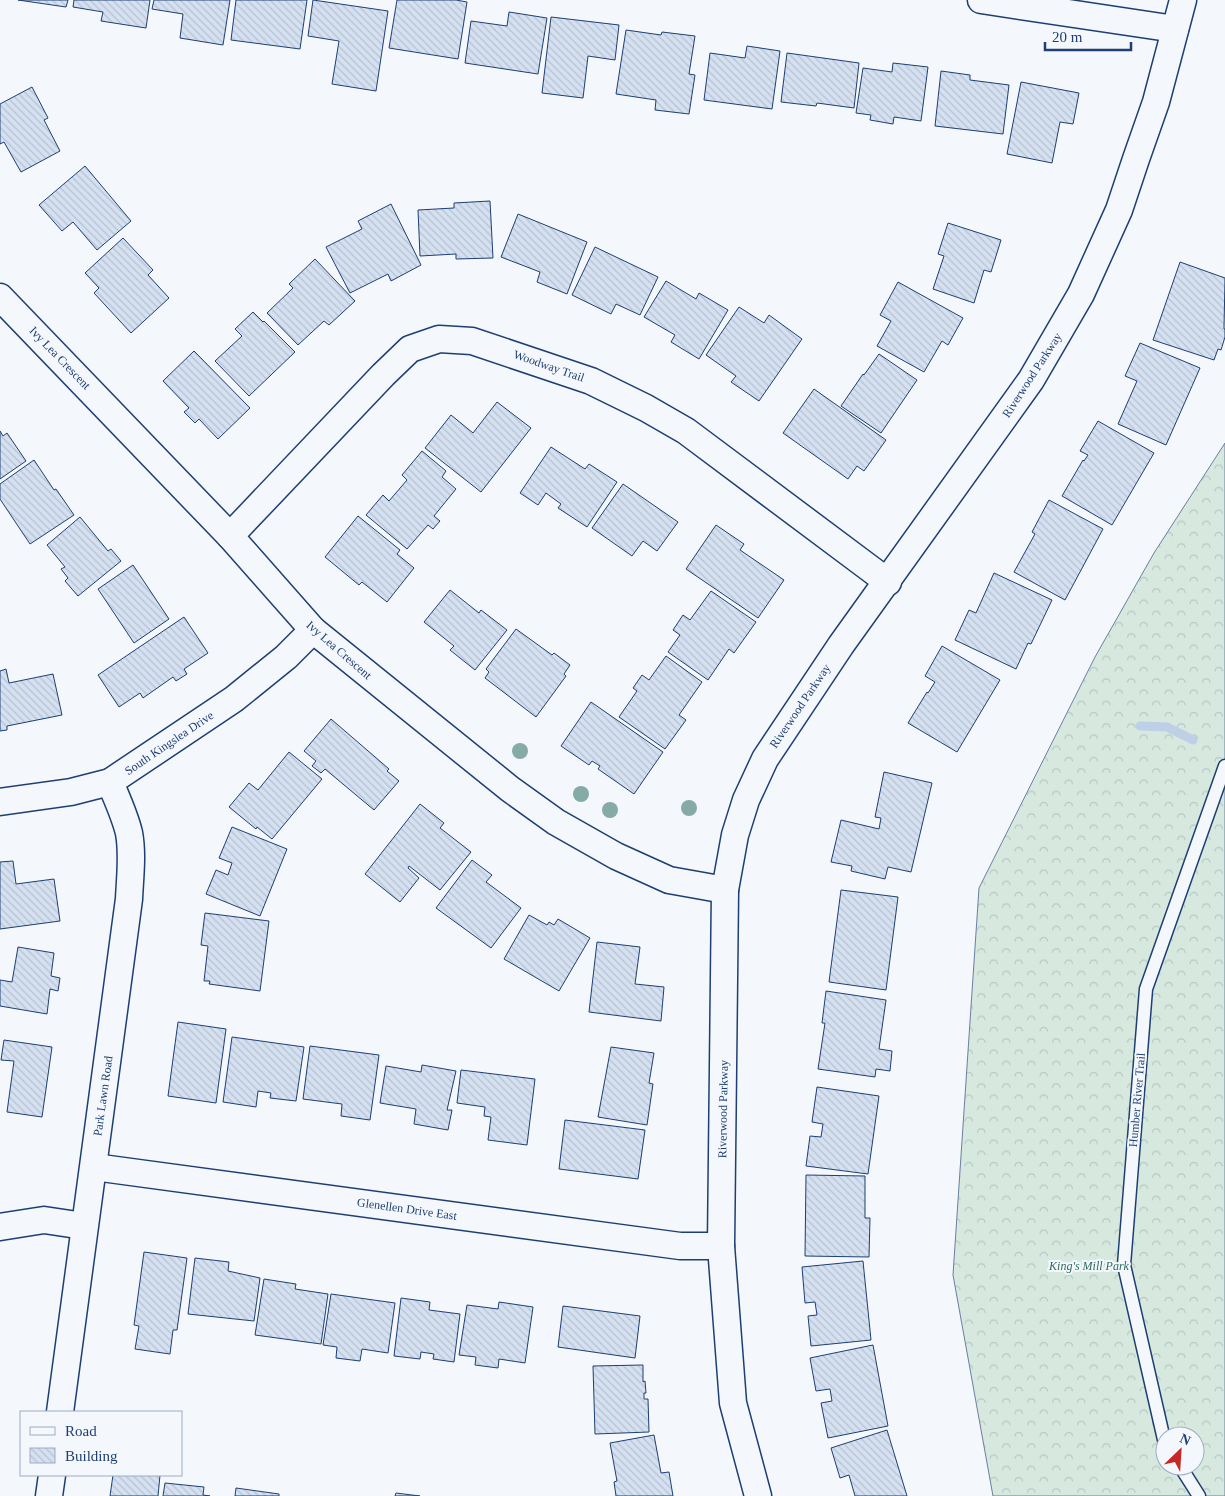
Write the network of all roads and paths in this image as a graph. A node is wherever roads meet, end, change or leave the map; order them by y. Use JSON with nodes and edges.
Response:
{"nodes":[{"id":1,"x":981,"y":0,"type":"edge"},
{"id":2,"x":1183,"y":0,"type":"edge"},
{"id":3,"x":1176,"y":29,"type":"junction"},
{"id":4,"x":0,"y":297,"type":"edge"},
{"id":5,"x":230,"y":536,"type":"junction"},
{"id":6,"x":888,"y":582,"type":"junction"},
{"id":7,"x":312,"y":630,"type":"junction"},
{"id":8,"x":1225,"y":766,"type":"edge"},
{"id":9,"x":110,"y":782,"type":"junction"},
{"id":10,"x":0,"y":802,"type":"edge"},
{"id":11,"x":725,"y":890,"type":"junction"},
{"id":12,"x":94,"y":1167,"type":"junction"},
{"id":13,"x":84,"y":1226,"type":"junction"},
{"id":14,"x":0,"y":1228,"type":"edge"},
{"id":15,"x":721,"y":1246,"type":"junction"},
{"id":16,"x":60,"y":1411,"type":"edge"},
{"id":17,"x":1161,"y":1426,"type":"edge"},
{"id":18,"x":52,"y":1476,"type":"edge"},
{"id":19,"x":1186,"y":1476,"type":"edge"},
{"id":20,"x":49,"y":1496,"type":"edge"},
{"id":21,"x":758,"y":1496,"type":"edge"},
{"id":22,"x":1199,"y":1496,"type":"edge"}],
"edges":[{"from":1,"to":3,"type":"street"},
{"from":2,"to":3,"type":"street","name":"Riverwood Parkway"},
{"from":3,"to":6,"type":"street","name":"Riverwood Parkway"},
{"from":4,"to":5,"type":"street","name":"Ivy Lea Crescent"},
{"from":5,"to":6,"type":"street","name":"Woodway Trail"},
{"from":5,"to":7,"type":"street","name":"Ivy Lea Crescent"},
{"from":6,"to":11,"type":"street","name":"Riverwood Parkway"},
{"from":7,"to":9,"type":"street","name":"South Kingslea Drive"},
{"from":7,"to":11,"type":"street","name":"Ivy Lea Crescent"},
{"from":8,"to":17,"type":"lane","name":"Humber River Trail"},
{"from":9,"to":10,"type":"street","name":"South Kingslea Drive"},
{"from":9,"to":12,"type":"street","name":"Park Lawn Road"},
{"from":11,"to":15,"type":"street","name":"Riverwood Parkway"},
{"from":12,"to":13,"type":"street","name":"Park Lawn Road"},
{"from":12,"to":15,"type":"street","name":"Glenellen Drive East"},
{"from":13,"to":14,"type":"street"},
{"from":13,"to":16,"type":"street","name":"Park Lawn Road"},
{"from":15,"to":21,"type":"street","name":"Riverwood Parkway"},
{"from":18,"to":20,"type":"street"},
{"from":19,"to":22,"type":"lane"}]}
